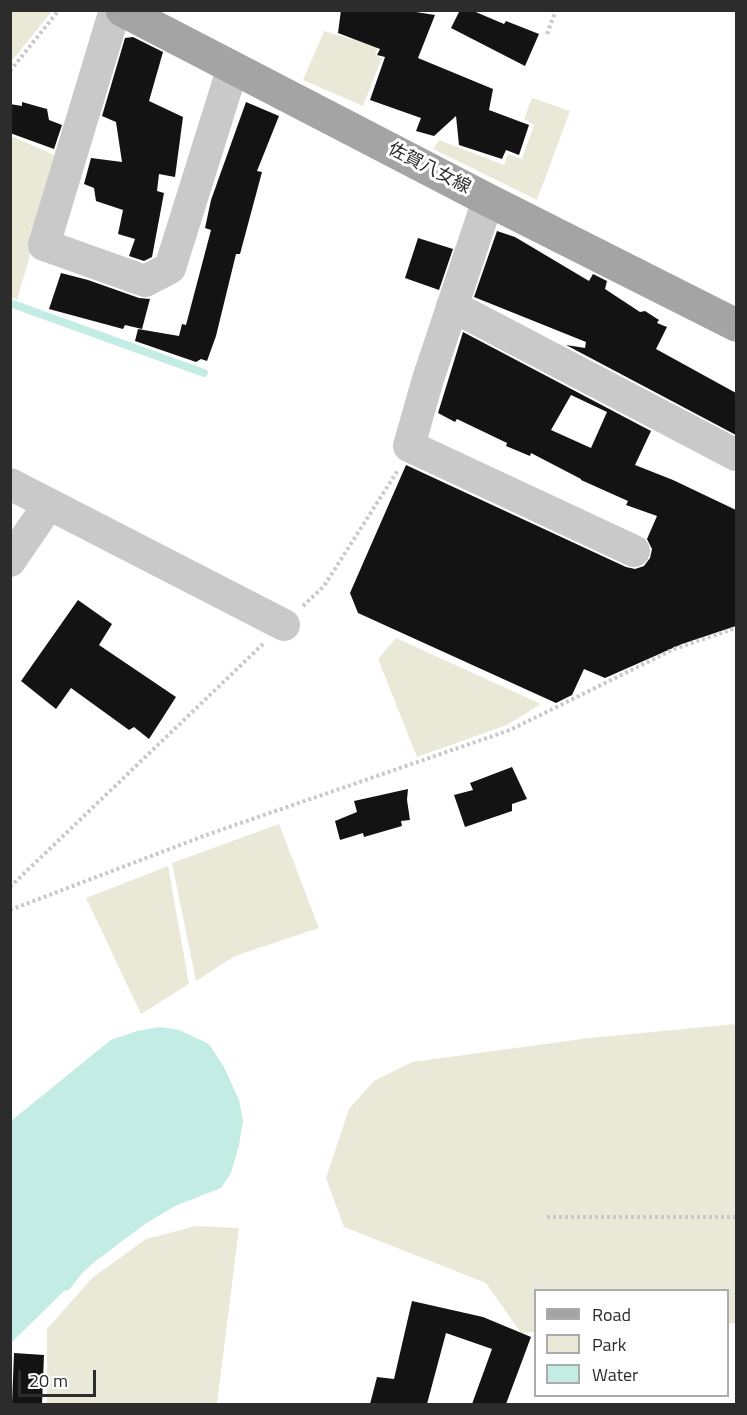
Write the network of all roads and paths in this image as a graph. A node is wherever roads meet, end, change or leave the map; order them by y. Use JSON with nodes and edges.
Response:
{"nodes":[{"id":1,"x":59,"y":10,"type":"edge"},
{"id":2,"x":115,"y":10,"type":"edge"},
{"id":3,"x":122,"y":10,"type":"edge"},
{"id":4,"x":556,"y":10,"type":"edge"},
{"id":5,"x":547,"y":34,"type":"dead end"},
{"id":6,"x":232,"y":67,"type":"junction"},
{"id":7,"x":10,"y":71,"type":"edge"},
{"id":8,"x":488,"y":200,"type":"junction"},
{"id":9,"x":452,"y":306,"type":"junction"},
{"id":10,"x":736,"y":325,"type":"edge"},
{"id":11,"x":409,"y":446,"type":"junction"},
{"id":12,"x":736,"y":454,"type":"edge"},
{"id":13,"x":10,"y":484,"type":"edge"},
{"id":14,"x":49,"y":504,"type":"junction"},
{"id":15,"x":634,"y":551,"type":"dead end"},
{"id":16,"x":10,"y":561,"type":"edge"},
{"id":17,"x":284,"y":625,"type":"junction"},
{"id":18,"x":736,"y":628,"type":"edge"},
{"id":19,"x":10,"y":887,"type":"edge"},
{"id":20,"x":10,"y":910,"type":"edge"},
{"id":21,"x":547,"y":1217,"type":"dead end"},
{"id":22,"x":736,"y":1217,"type":"edge"}],
"edges":[{"from":1,"to":7,"type":"path"},
{"from":2,"to":6,"type":"street"},
{"from":3,"to":6,"type":"main road","name":"佐賀八女線"},
{"from":4,"to":5,"type":"path"},
{"from":6,"to":8,"type":"main road","name":"佐賀八女線"},
{"from":8,"to":9,"type":"street"},
{"from":8,"to":10,"type":"main road","name":"佐賀八女線"},
{"from":9,"to":11,"type":"street"},
{"from":9,"to":12,"type":"street"},
{"from":11,"to":15,"type":"street"},
{"from":11,"to":17,"type":"path"},
{"from":13,"to":14,"type":"street"},
{"from":14,"to":16,"type":"street"},
{"from":14,"to":17,"type":"street"},
{"from":17,"to":19,"type":"path"},
{"from":18,"to":20,"type":"path"},
{"from":21,"to":22,"type":"path"}]}
